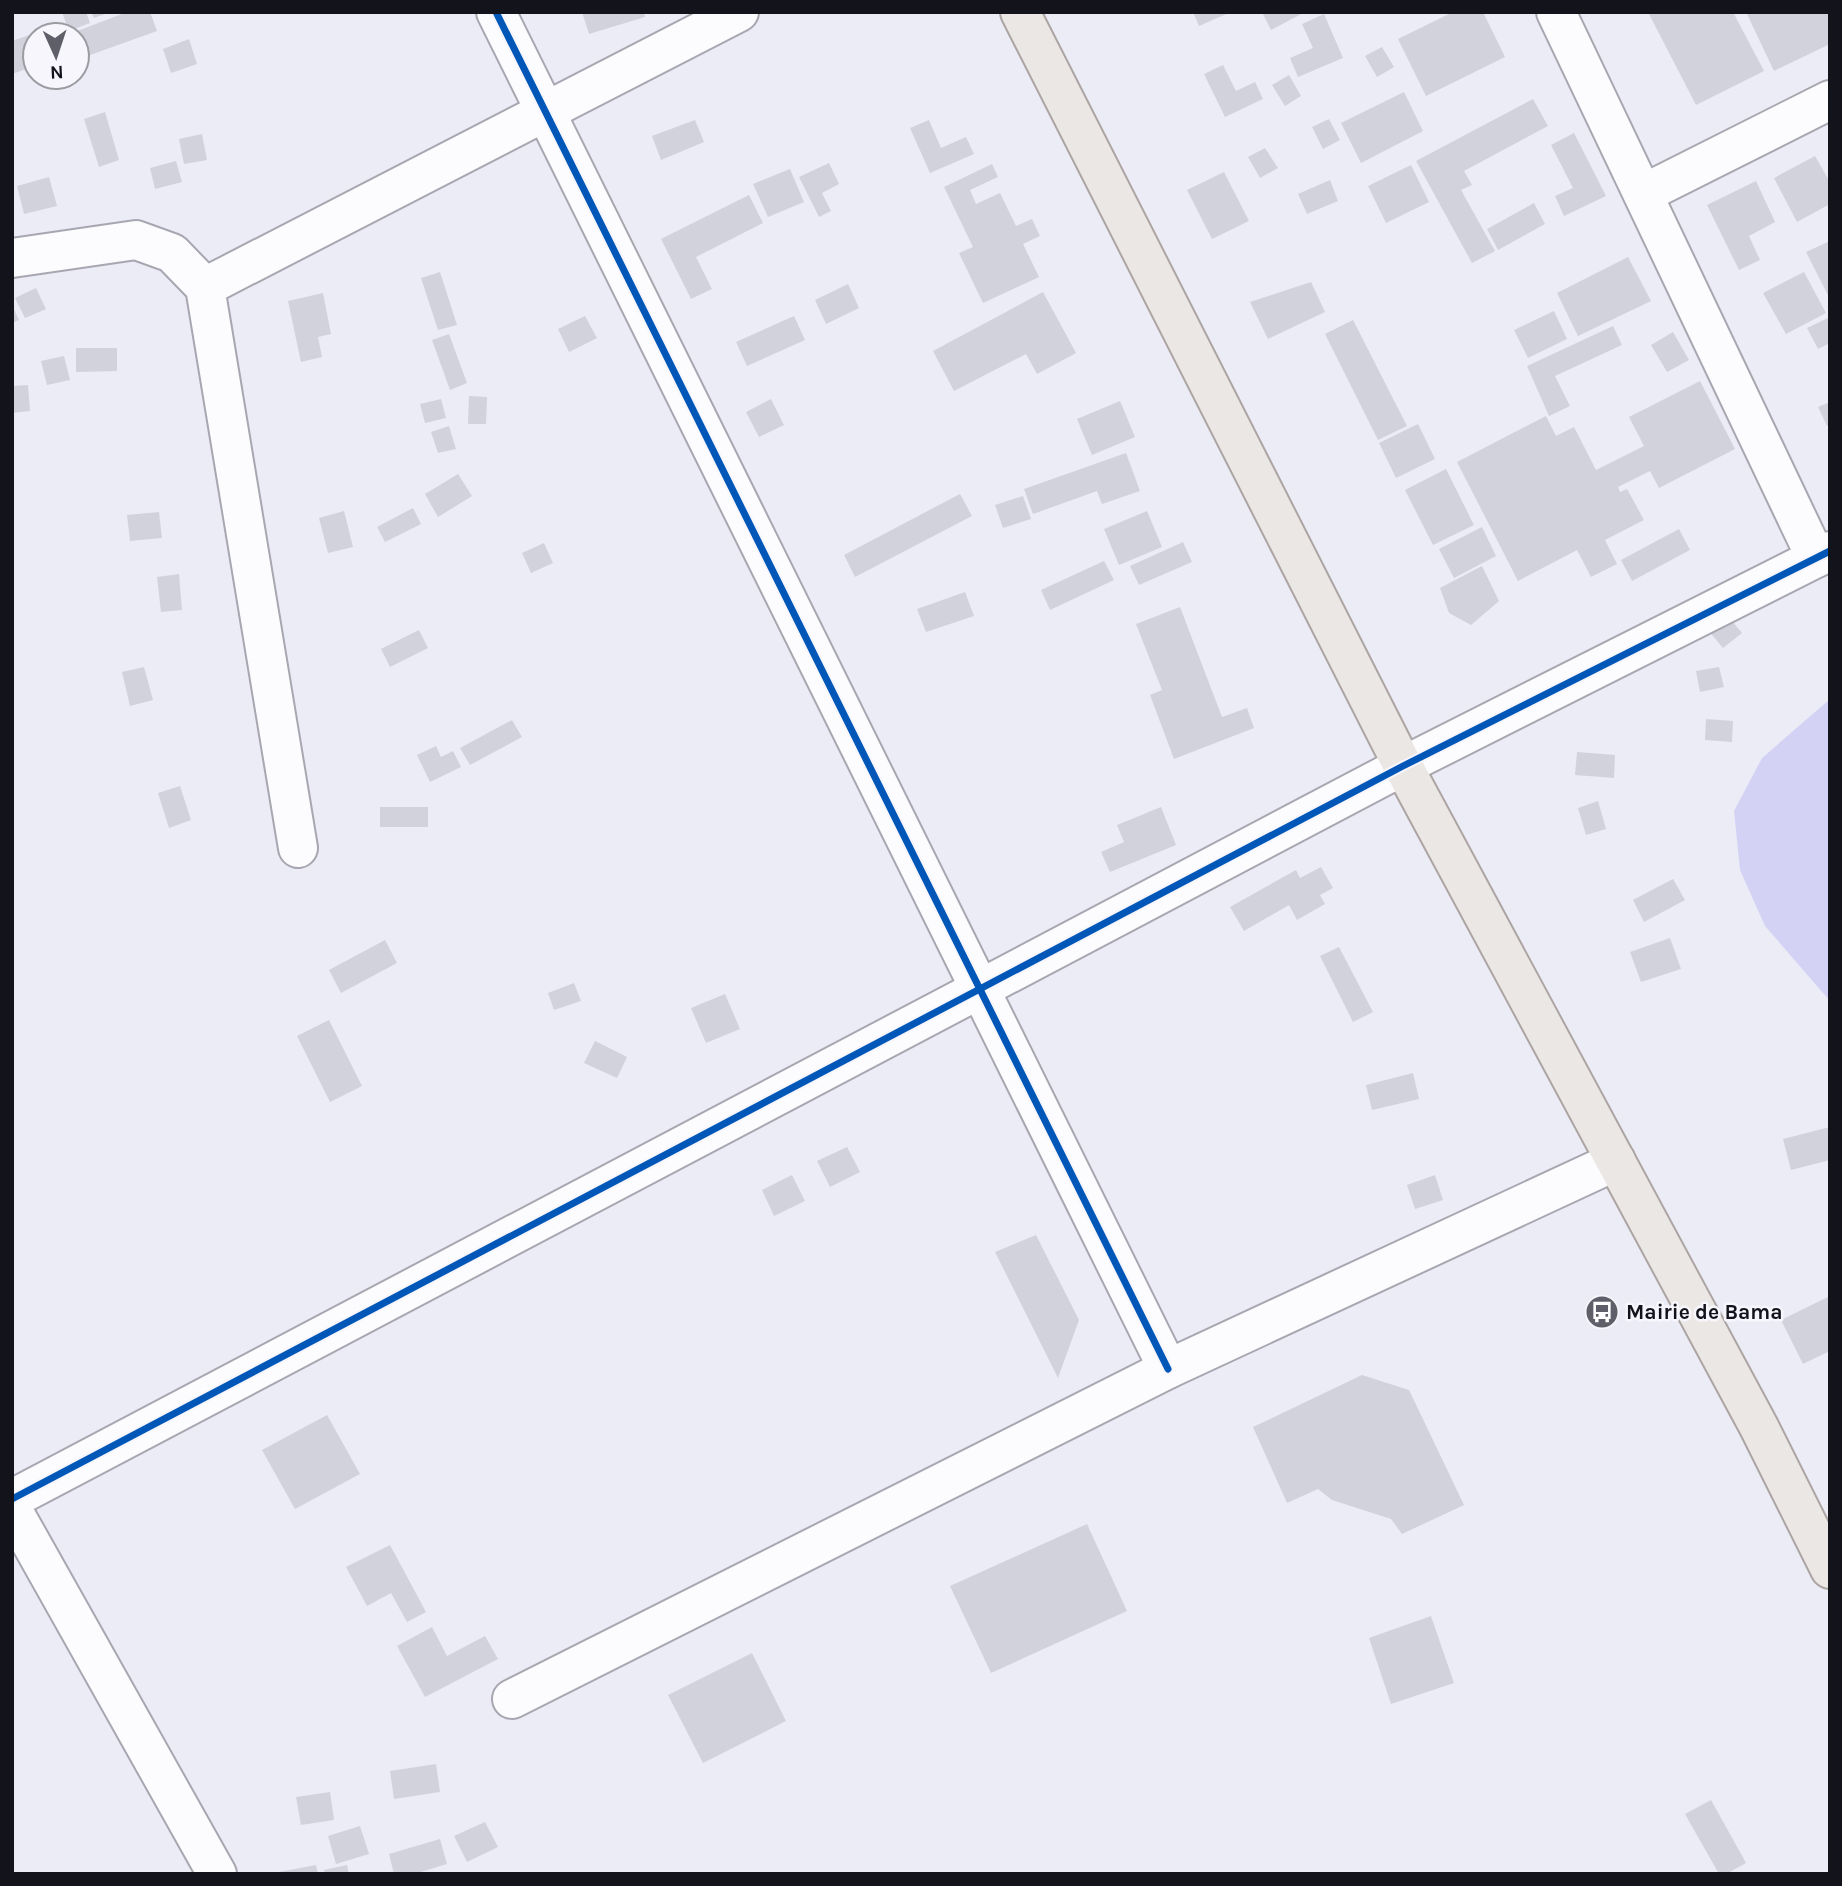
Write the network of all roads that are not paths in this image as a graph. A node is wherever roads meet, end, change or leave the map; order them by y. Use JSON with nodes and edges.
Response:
{"nodes":[{"id":1,"x":496,"y":12,"type":"edge"},
{"id":2,"x":739,"y":12,"type":"edge"},
{"id":3,"x":1020,"y":12,"type":"edge"},
{"id":4,"x":1556,"y":12,"type":"edge"},
{"id":5,"x":1830,"y":100,"type":"edge"},
{"id":6,"x":545,"y":110,"type":"junction"},
{"id":7,"x":1643,"y":194,"type":"junction"},
{"id":8,"x":12,"y":258,"type":"edge"},
{"id":9,"x":205,"y":287,"type":"junction"},
{"id":10,"x":1823,"y":554,"type":"edge"},
{"id":11,"x":1403,"y":766,"type":"junction"},
{"id":12,"x":298,"y":848,"type":"dead end"},
{"id":13,"x":980,"y":989,"type":"junction"},
{"id":14,"x":1616,"y":1161,"type":"junction"},
{"id":15,"x":1168,"y":1369,"type":"junction"},
{"id":16,"x":12,"y":1499,"type":"edge"},
{"id":17,"x":12,"y":1509,"type":"edge"},
{"id":18,"x":1830,"y":1569,"type":"edge"},
{"id":19,"x":512,"y":1699,"type":"dead end"},
{"id":20,"x":217,"y":1874,"type":"edge"}],
"edges":[{"from":1,"to":6,"type":"street"},
{"from":2,"to":6,"type":"street"},
{"from":3,"to":11,"type":"main road"},
{"from":4,"to":7,"type":"street"},
{"from":5,"to":7,"type":"street"},
{"from":6,"to":9,"type":"street"},
{"from":6,"to":13,"type":"street"},
{"from":7,"to":10,"type":"street"},
{"from":8,"to":9,"type":"street"},
{"from":9,"to":12,"type":"street"},
{"from":10,"to":11,"type":"street"},
{"from":11,"to":13,"type":"street"},
{"from":11,"to":14,"type":"main road"},
{"from":13,"to":15,"type":"street"},
{"from":13,"to":16,"type":"street"},
{"from":14,"to":15,"type":"street"},
{"from":14,"to":18,"type":"main road"},
{"from":15,"to":19,"type":"street"},
{"from":17,"to":20,"type":"street"}]}
